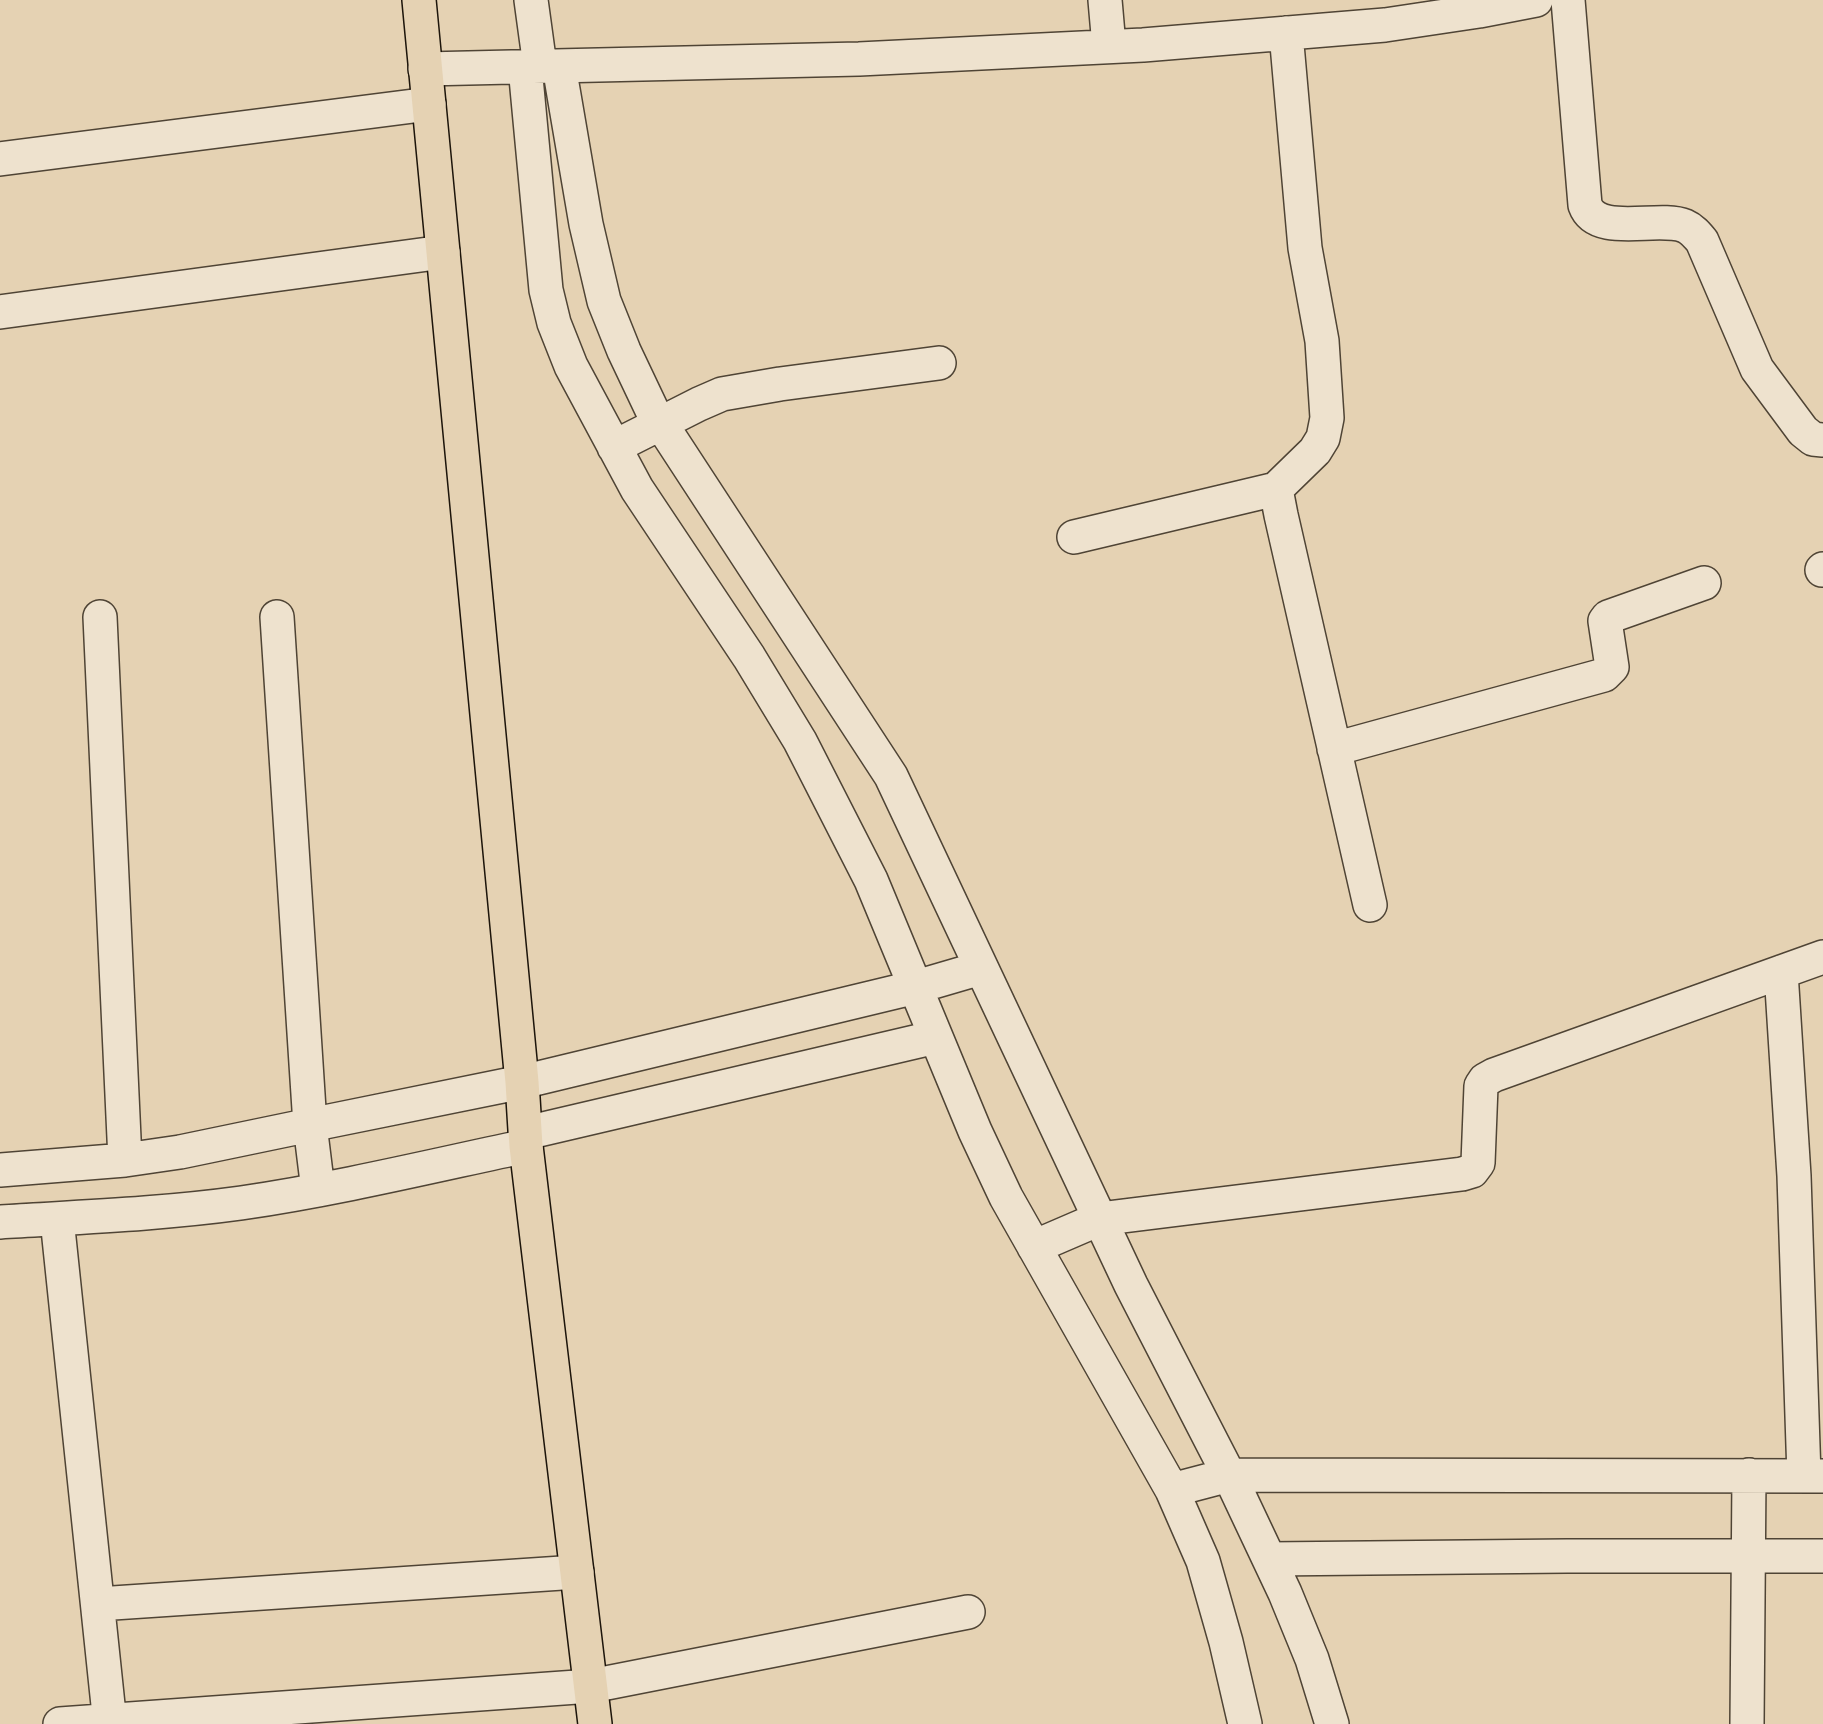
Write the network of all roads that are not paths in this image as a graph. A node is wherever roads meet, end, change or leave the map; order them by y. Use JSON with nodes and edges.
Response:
{"nodes":[{"id":1,"x":419,"y":0,"type":"edge"},
{"id":2,"x":531,"y":0,"type":"edge"},
{"id":3,"x":1105,"y":0,"type":"edge"},
{"id":4,"x":1536,"y":0,"type":"edge"},
{"id":5,"x":1568,"y":0,"type":"edge"},
{"id":6,"x":1479,"y":5,"type":"edge"},
{"id":7,"x":1286,"y":33,"type":"junction"},
{"id":8,"x":1109,"y":46,"type":"junction"},
{"id":9,"x":541,"y":66,"type":"junction"},
{"id":10,"x":425,"y":69,"type":"junction"},
{"id":11,"x":429,"y":104,"type":"junction"},
{"id":12,"x":0,"y":159,"type":"edge"},
{"id":13,"x":443,"y":252,"type":"junction"},
{"id":14,"x":0,"y":312,"type":"edge"},
{"id":15,"x":939,"y":363,"type":"dead end"},
{"id":16,"x":661,"y":423,"type":"junction"},
{"id":17,"x":1823,"y":440,"type":"edge"},
{"id":18,"x":614,"y":447,"type":"junction"},
{"id":19,"x":1276,"y":489,"type":"junction"},
{"id":20,"x":1074,"y":537,"type":"dead end"},
{"id":21,"x":1704,"y":583,"type":"dead end"},
{"id":22,"x":100,"y":617,"type":"dead end"},
{"id":23,"x":277,"y":617,"type":"dead end"},
{"id":24,"x":1334,"y":749,"type":"junction"},
{"id":25,"x":1370,"y":904,"type":"dead end"},
{"id":26,"x":1823,"y":957,"type":"edge"},
{"id":27,"x":981,"y":968,"type":"junction"},
{"id":28,"x":1781,"y":972,"type":"junction"},
{"id":29,"x":916,"y":987,"type":"junction"},
{"id":30,"x":936,"y":1037,"type":"junction"},
{"id":31,"x":522,"y":1082,"type":"junction"},
{"id":32,"x":310,"y":1125,"type":"junction"},
{"id":33,"x":526,"y":1139,"type":"junction"},
{"id":34,"x":125,"y":1160,"type":"junction"},
{"id":35,"x":0,"y":1170,"type":"edge"},
{"id":36,"x":318,"y":1190,"type":"junction"},
{"id":37,"x":57,"y":1219,"type":"junction"},
{"id":38,"x":1099,"y":1219,"type":"junction"},
{"id":39,"x":0,"y":1222,"type":"edge"},
{"id":40,"x":1034,"y":1247,"type":"junction"},
{"id":41,"x":1229,"y":1475,"type":"junction"},
{"id":42,"x":1749,"y":1475,"type":"junction"},
{"id":43,"x":1813,"y":1476,"type":"edge"},
{"id":44,"x":1172,"y":1490,"type":"junction"},
{"id":45,"x":1749,"y":1556,"type":"junction"},
{"id":46,"x":1823,"y":1556,"type":"edge"},
{"id":47,"x":1269,"y":1559,"type":"junction"},
{"id":48,"x":577,"y":1572,"type":"junction"},
{"id":49,"x":98,"y":1604,"type":"junction"},
{"id":50,"x":968,"y":1612,"type":"dead end"},
{"id":51,"x":591,"y":1686,"type":"junction"},
{"id":52,"x":110,"y":1722,"type":"edge"},
{"id":53,"x":60,"y":1724,"type":"edge"},
{"id":54,"x":595,"y":1724,"type":"edge"},
{"id":55,"x":1245,"y":1724,"type":"edge"},
{"id":56,"x":1332,"y":1724,"type":"edge"},
{"id":57,"x":1746,"y":1724,"type":"edge"}],
"edges":[{"from":1,"to":10,"type":"main road"},
{"from":2,"to":9,"type":"street"},
{"from":3,"to":8,"type":"street"},
{"from":4,"to":6,"type":"street"},
{"from":5,"to":17,"type":"street"},
{"from":6,"to":7,"type":"street"},
{"from":7,"to":8,"type":"street"},
{"from":7,"to":19,"type":"street"},
{"from":8,"to":9,"type":"street"},
{"from":9,"to":10,"type":"street"},
{"from":9,"to":16,"type":"street"},
{"from":9,"to":18,"type":"street"},
{"from":10,"to":11,"type":"main road"},
{"from":11,"to":12,"type":"street"},
{"from":11,"to":13,"type":"main road"},
{"from":13,"to":14,"type":"street"},
{"from":13,"to":31,"type":"main road"},
{"from":15,"to":16,"type":"street"},
{"from":16,"to":18,"type":"street"},
{"from":16,"to":27,"type":"street"},
{"from":18,"to":29,"type":"street"},
{"from":19,"to":20,"type":"street"},
{"from":19,"to":24,"type":"street"},
{"from":21,"to":24,"type":"street"},
{"from":22,"to":34,"type":"street"},
{"from":23,"to":32,"type":"street"},
{"from":24,"to":25,"type":"street"},
{"from":26,"to":28,"type":"street"},
{"from":27,"to":29,"type":"street"},
{"from":27,"to":38,"type":"street"},
{"from":28,"to":38,"type":"street"},
{"from":28,"to":43,"type":"street"},
{"from":29,"to":30,"type":"street"},
{"from":29,"to":31,"type":"street"},
{"from":30,"to":33,"type":"street"},
{"from":30,"to":40,"type":"street"},
{"from":31,"to":32,"type":"street"},
{"from":31,"to":33,"type":"main road"},
{"from":32,"to":34,"type":"street"},
{"from":32,"to":36,"type":"street"},
{"from":33,"to":36,"type":"street"},
{"from":33,"to":48,"type":"main road"},
{"from":34,"to":35,"type":"street"},
{"from":36,"to":37,"type":"street"},
{"from":37,"to":39,"type":"street"},
{"from":37,"to":49,"type":"street"},
{"from":38,"to":40,"type":"street"},
{"from":38,"to":41,"type":"street"},
{"from":40,"to":44,"type":"street"},
{"from":41,"to":42,"type":"street"},
{"from":41,"to":44,"type":"street"},
{"from":41,"to":47,"type":"street"},
{"from":42,"to":43,"type":"street"},
{"from":42,"to":45,"type":"street"},
{"from":44,"to":55,"type":"street"},
{"from":45,"to":46,"type":"street"},
{"from":45,"to":47,"type":"street"},
{"from":45,"to":57,"type":"street"},
{"from":47,"to":56,"type":"street"},
{"from":48,"to":49,"type":"street"},
{"from":48,"to":51,"type":"main road"},
{"from":49,"to":52,"type":"street"},
{"from":50,"to":51,"type":"street"},
{"from":51,"to":52,"type":"street"},
{"from":51,"to":54,"type":"main road"},
{"from":52,"to":53,"type":"street"}]}
